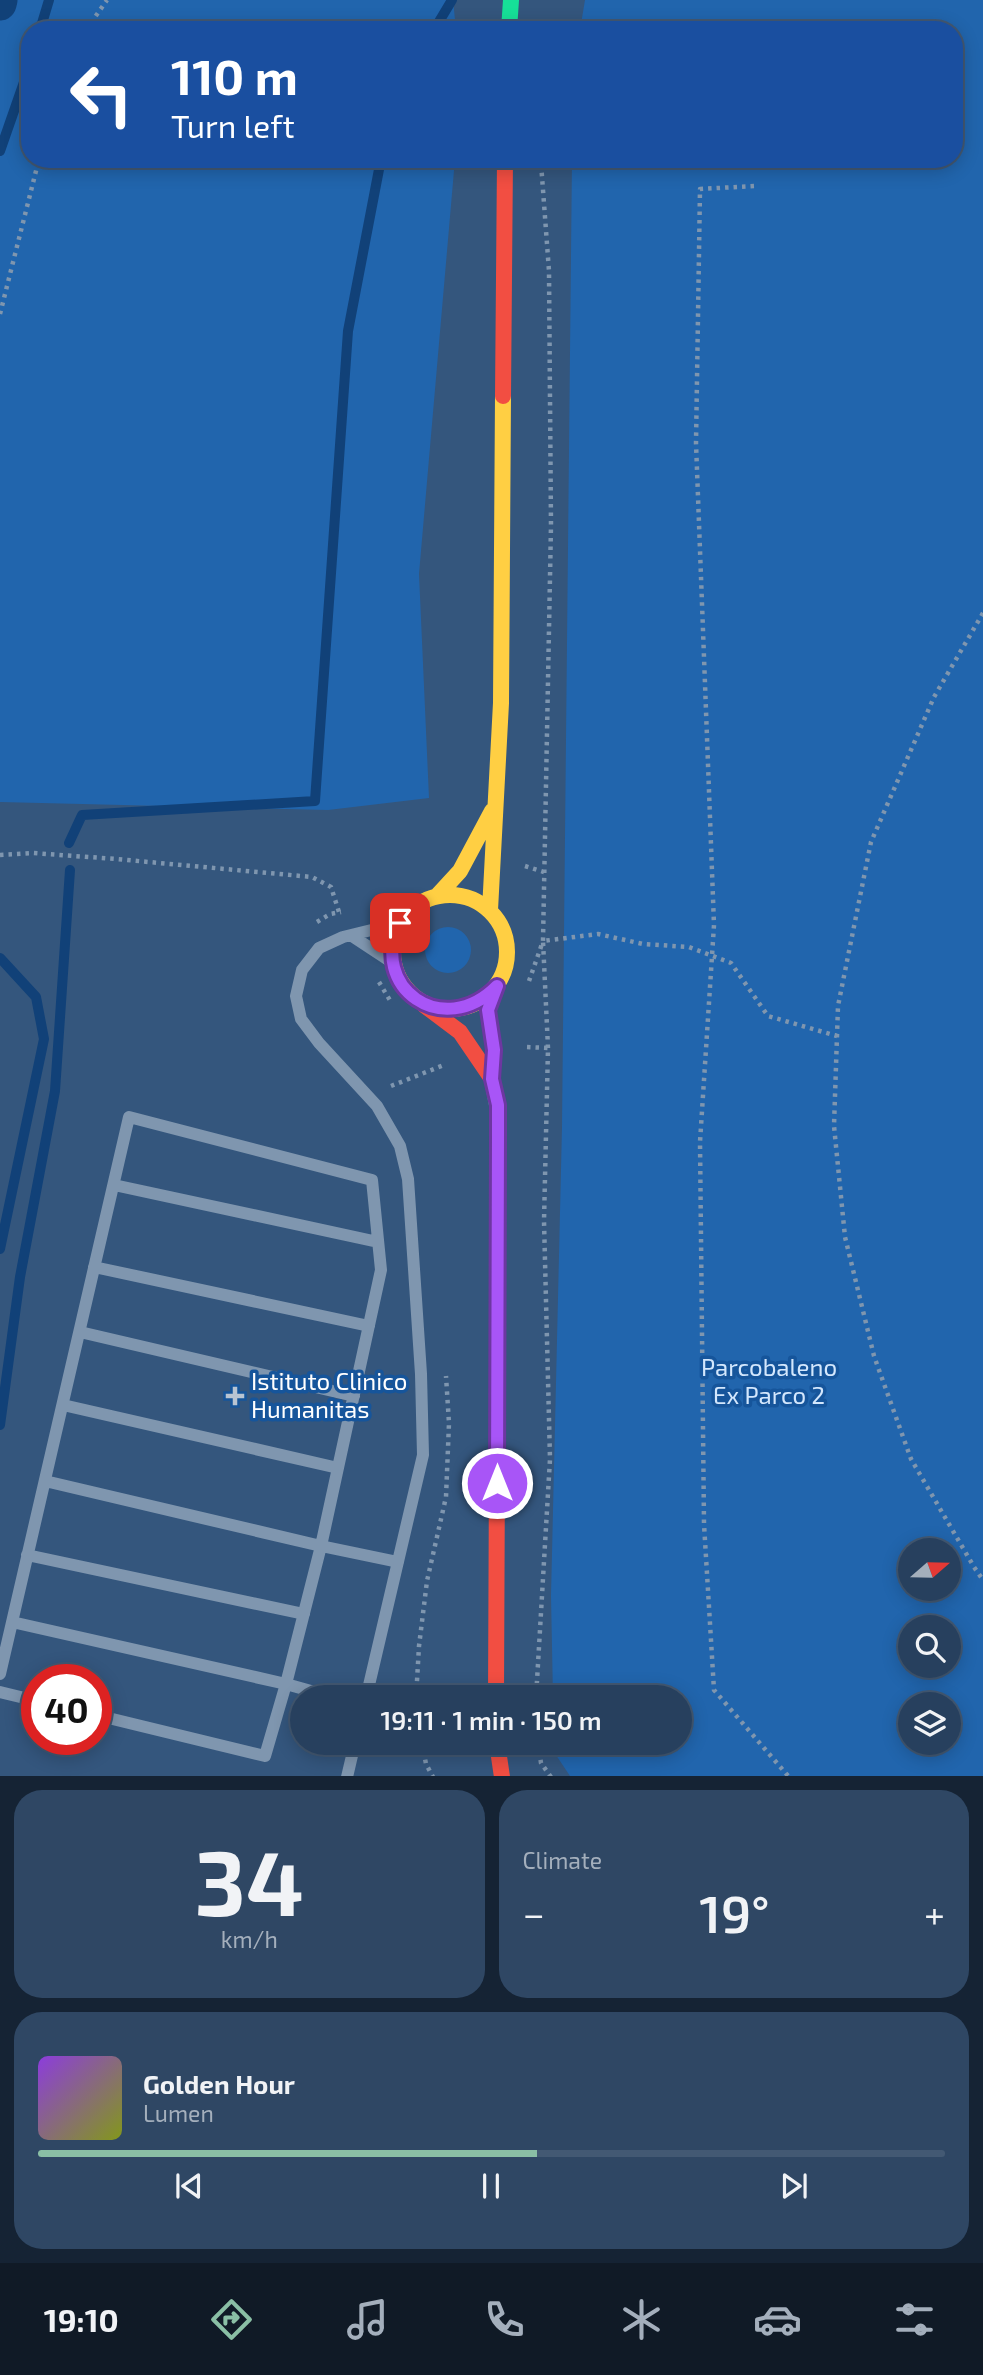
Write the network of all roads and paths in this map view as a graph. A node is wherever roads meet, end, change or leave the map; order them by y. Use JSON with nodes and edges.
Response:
{"nodes":[{"id":1,"x":107,"y":0,"type":"edge"},
{"id":2,"x":511,"y":0,"type":"edge"},
{"id":3,"x":92,"y":21,"type":"edge"},
{"id":4,"x":510,"y":21,"type":"edge"},
{"id":5,"x":37,"y":168,"type":"edge"},
{"id":6,"x":505,"y":168,"type":"edge"},
{"id":7,"x":542,"y":168,"type":"edge"},
{"id":8,"x":754,"y":186,"type":"dead end"},
{"id":9,"x":0,"y":314,"type":"edge"},
{"id":10,"x":983,"y":613,"type":"edge"},
{"id":11,"x":497,"y":802,"type":"junction"},
{"id":12,"x":0,"y":855,"type":"edge"},
{"id":13,"x":437,"y":896,"type":"junction"},
{"id":14,"x":490,"y":910,"type":"junction"},
{"id":15,"x":339,"y":912,"type":"dead end"},
{"id":16,"x":400,"y":923,"type":"junction"},
{"id":17,"x":352,"y":936,"type":"junction"},
{"id":18,"x":543,"y":941,"type":"junction"},
{"id":19,"x":712,"y":956,"type":"junction"},
{"id":20,"x":393,"y":962,"type":"junction"},
{"id":21,"x":497,"y":986,"type":"junction"},
{"id":22,"x":525,"y":993,"type":"dead end"},
{"id":23,"x":420,"y":1001,"type":"junction"},
{"id":24,"x":837,"y":1036,"type":"junction"},
{"id":25,"x":520,"y":1046,"type":"dead end"},
{"id":26,"x":548,"y":1048,"type":"junction"},
{"id":27,"x":456,"y":1060,"type":"dead end"},
{"id":28,"x":492,"y":1079,"type":"junction"},
{"id":29,"x":391,"y":1086,"type":"dead end"},
{"id":30,"x":114,"y":1185,"type":"junction"},
{"id":31,"x":378,"y":1242,"type":"junction"},
{"id":32,"x":94,"y":1267,"type":"junction"},
{"id":33,"x":369,"y":1326,"type":"junction"},
{"id":34,"x":80,"y":1332,"type":"junction"},
{"id":35,"x":354,"y":1396,"type":"junction"},
{"id":36,"x":62,"y":1405,"type":"junction"},
{"id":37,"x":338,"y":1468,"type":"junction"},
{"id":38,"x":45,"y":1481,"type":"junction"},
{"id":39,"x":321,"y":1546,"type":"junction"},
{"id":40,"x":27,"y":1555,"type":"junction"},
{"id":41,"x":398,"y":1562,"type":"junction"},
{"id":42,"x":983,"y":1580,"type":"edge"},
{"id":43,"x":304,"y":1614,"type":"junction"},
{"id":44,"x":12,"y":1622,"type":"junction"},
{"id":45,"x":0,"y":1674,"type":"edge"},
{"id":46,"x":286,"y":1684,"type":"junction"},
{"id":47,"x":290,"y":1685,"type":"edge"},
{"id":48,"x":369,"y":1685,"type":"edge"},
{"id":49,"x":496,"y":1685,"type":"edge"},
{"id":50,"x":537,"y":1685,"type":"edge"},
{"id":51,"x":0,"y":1692,"type":"edge"},
{"id":52,"x":21,"y":1697,"type":"edge"},
{"id":53,"x":112,"y":1719,"type":"edge"},
{"id":54,"x":352,"y":1755,"type":"edge"},
{"id":55,"x":424,"y":1755,"type":"edge"},
{"id":56,"x":498,"y":1755,"type":"edge"},
{"id":57,"x":540,"y":1755,"type":"edge"},
{"id":58,"x":347,"y":1776,"type":"edge"},
{"id":59,"x":433,"y":1776,"type":"edge"},
{"id":60,"x":502,"y":1776,"type":"edge"},
{"id":61,"x":551,"y":1776,"type":"edge"},
{"id":62,"x":789,"y":1776,"type":"edge"}],
"edges":[{"from":1,"to":3,"type":"path"},
{"from":2,"to":4,"type":"street"},
{"from":5,"to":9,"type":"path"},
{"from":6,"to":11,"type":"street"},
{"from":7,"to":18,"type":"path"},
{"from":8,"to":19,"type":"path"},
{"from":10,"to":24,"type":"path"},
{"from":11,"to":13,"type":"street"},
{"from":11,"to":14,"type":"street"},
{"from":12,"to":15,"type":"path"},
{"from":13,"to":14,"type":"street"},
{"from":13,"to":16,"type":"street"},
{"from":14,"to":21,"type":"street"},
{"from":16,"to":17,"type":"lane"},
{"from":16,"to":20,"type":"street"},
{"from":17,"to":20,"type":"lane"},
{"from":17,"to":41,"type":"lane"},
{"from":18,"to":19,"type":"path"},
{"from":18,"to":22,"type":"path"},
{"from":18,"to":26,"type":"path"},
{"from":19,"to":24,"type":"path"},
{"from":19,"to":62,"type":"path"},
{"from":20,"to":23,"type":"street"},
{"from":21,"to":23,"type":"street"},
{"from":21,"to":28,"type":"street"},
{"from":23,"to":28,"type":"street"},
{"from":24,"to":42,"type":"path"},
{"from":25,"to":26,"type":"path"},
{"from":26,"to":50,"type":"path"},
{"from":27,"to":29,"type":"path"},
{"from":28,"to":49,"type":"street"},
{"from":30,"to":31,"type":"lane"},
{"from":30,"to":31,"type":"lane"},
{"from":30,"to":32,"type":"lane"},
{"from":31,"to":33,"type":"lane"},
{"from":32,"to":33,"type":"lane"},
{"from":32,"to":34,"type":"lane"},
{"from":33,"to":35,"type":"lane"},
{"from":34,"to":35,"type":"lane"},
{"from":34,"to":36,"type":"lane"},
{"from":35,"to":37,"type":"lane"},
{"from":36,"to":37,"type":"lane"},
{"from":36,"to":38,"type":"lane"},
{"from":37,"to":39,"type":"lane"},
{"from":38,"to":39,"type":"lane"},
{"from":38,"to":40,"type":"lane"},
{"from":39,"to":41,"type":"lane"},
{"from":39,"to":43,"type":"lane"},
{"from":40,"to":43,"type":"lane"},
{"from":40,"to":44,"type":"lane"},
{"from":41,"to":48,"type":"lane"},
{"from":43,"to":46,"type":"lane"},
{"from":44,"to":45,"type":"lane"},
{"from":44,"to":46,"type":"lane"},
{"from":46,"to":47,"type":"lane"},
{"from":46,"to":53,"type":"lane"},
{"from":51,"to":52,"type":"lane"},
{"from":54,"to":58,"type":"lane"},
{"from":55,"to":59,"type":"path"},
{"from":56,"to":60,"type":"street"},
{"from":57,"to":61,"type":"path"}]}
